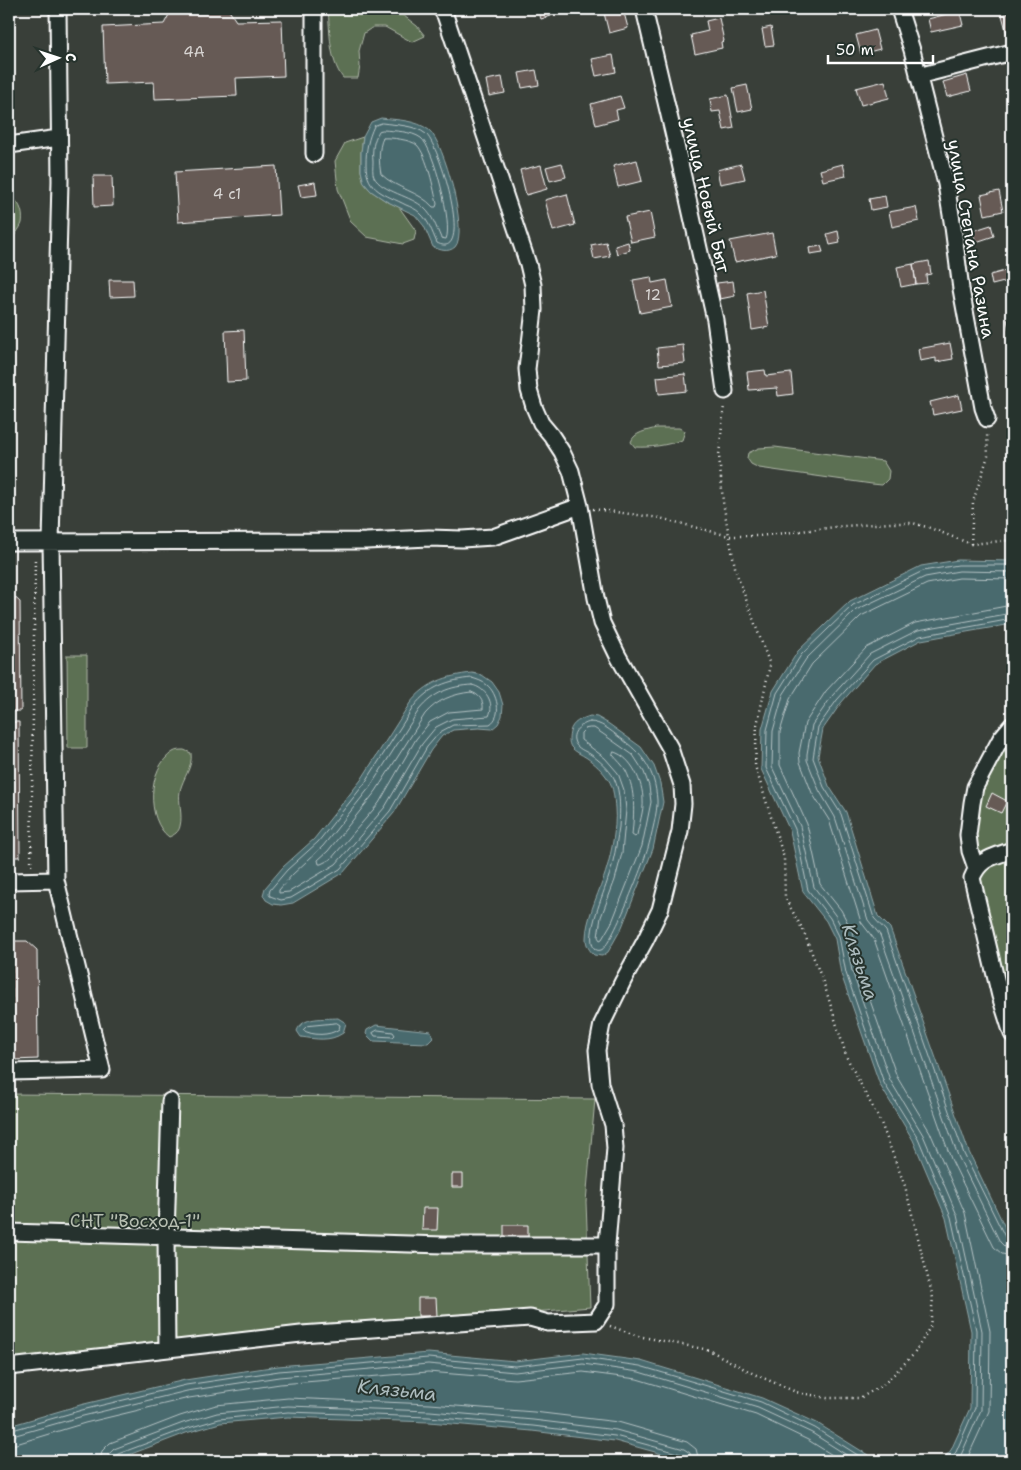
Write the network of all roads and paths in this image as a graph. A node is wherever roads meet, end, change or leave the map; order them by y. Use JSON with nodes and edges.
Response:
{"nodes":[{"id":1,"x":58,"y":9,"type":"edge"},
{"id":2,"x":314,"y":9,"type":"edge"},
{"id":3,"x":441,"y":9,"type":"edge"},
{"id":4,"x":644,"y":9,"type":"edge"},
{"id":5,"x":899,"y":9,"type":"edge"},
{"id":6,"x":1012,"y":52,"type":"edge"},
{"id":7,"x":918,"y":76,"type":"junction"},
{"id":8,"x":59,"y":138,"type":"junction"},
{"id":9,"x":9,"y":145,"type":"edge"},
{"id":10,"x":314,"y":154,"type":"dead end"},
{"id":11,"x":726,"y":391,"type":"joint"},
{"id":12,"x":987,"y":418,"type":"joint"},
{"id":13,"x":580,"y":506,"type":"junction"},
{"id":14,"x":729,"y":536,"type":"junction"},
{"id":15,"x":1012,"y":540,"type":"edge"},
{"id":16,"x":9,"y":542,"type":"edge"},
{"id":17,"x":51,"y":542,"type":"junction"},
{"id":18,"x":971,"y":544,"type":"junction"},
{"id":19,"x":52,"y":557,"type":"junction"},
{"id":20,"x":1012,"y":725,"type":"edge"},
{"id":21,"x":1012,"y":850,"type":"edge"},
{"id":22,"x":976,"y":868,"type":"junction"},
{"id":23,"x":56,"y":880,"type":"junction"},
{"id":24,"x":9,"y":881,"type":"edge"},
{"id":25,"x":31,"y":881,"type":"junction"},
{"id":26,"x":1012,"y":1034,"type":"edge"},
{"id":27,"x":9,"y":1072,"type":"edge"},
{"id":28,"x":170,"y":1101,"type":"dead end"},
{"id":29,"x":9,"y":1232,"type":"edge"},
{"id":30,"x":166,"y":1236,"type":"junction"},
{"id":31,"x":606,"y":1245,"type":"junction"},
{"id":32,"x":596,"y":1321,"type":"junction"},
{"id":33,"x":168,"y":1349,"type":"junction"},
{"id":34,"x":9,"y":1367,"type":"edge"}],
"edges":[{"from":1,"to":8,"type":"street"},
{"from":2,"to":10,"type":"street"},
{"from":3,"to":13,"type":"street"},
{"from":4,"to":11,"type":"street","name":"улица Новый Быт"},
{"from":5,"to":7,"type":"street","name":"улица Степана Разина"},
{"from":6,"to":7,"type":"street"},
{"from":7,"to":12,"type":"street","name":"улица Степана Разина"},
{"from":8,"to":9,"type":"street"},
{"from":8,"to":17,"type":"street"},
{"from":11,"to":14,"type":"path"},
{"from":12,"to":18,"type":"path"},
{"from":13,"to":14,"type":"path"},
{"from":13,"to":17,"type":"street"},
{"from":13,"to":31,"type":"street"},
{"from":14,"to":18,"type":"path"},
{"from":14,"to":32,"type":"path"},
{"from":15,"to":18,"type":"path"},
{"from":16,"to":17,"type":"street"},
{"from":17,"to":19,"type":"street"},
{"from":19,"to":23,"type":"street"},
{"from":19,"to":25,"type":"path"},
{"from":20,"to":22,"type":"street"},
{"from":21,"to":22,"type":"street"},
{"from":22,"to":26,"type":"street"},
{"from":23,"to":25,"type":"street"},
{"from":23,"to":27,"type":"street"},
{"from":24,"to":25,"type":"street"},
{"from":28,"to":30,"type":"street"},
{"from":29,"to":30,"type":"street"},
{"from":30,"to":31,"type":"street"},
{"from":30,"to":33,"type":"street"},
{"from":31,"to":32,"type":"street"},
{"from":32,"to":33,"type":"street"},
{"from":33,"to":34,"type":"street"}]}
